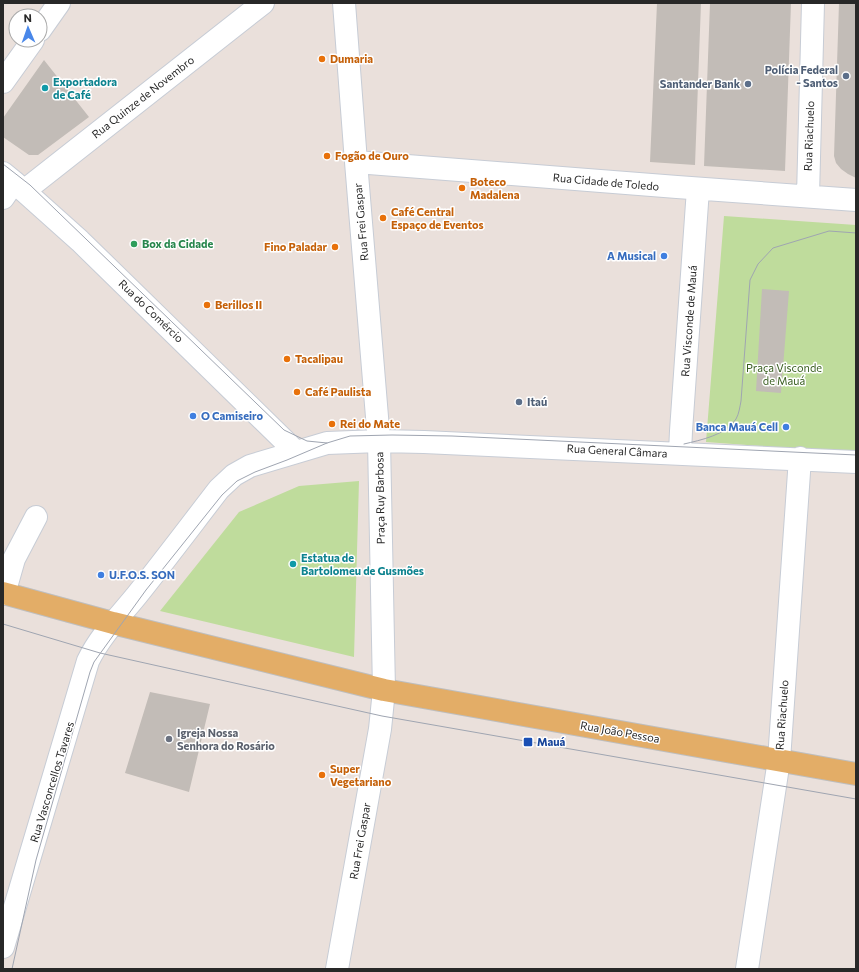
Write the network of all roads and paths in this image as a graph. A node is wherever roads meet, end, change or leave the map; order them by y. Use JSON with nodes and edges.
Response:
{"nodes":[{"id":1,"x":59,"y":3,"type":"edge"},
{"id":2,"x":262,"y":3,"type":"edge"},
{"id":3,"x":344,"y":3,"type":"edge"},
{"id":4,"x":813,"y":3,"type":"edge"},
{"id":5,"x":48,"y":19,"type":"edge"},
{"id":6,"x":27,"y":48,"type":"edge"},
{"id":7,"x":3,"y":82,"type":"edge"},
{"id":8,"x":356,"y":162,"type":"junction"},
{"id":9,"x":11,"y":186,"type":"edge"},
{"id":10,"x":698,"y":189,"type":"junction"},
{"id":11,"x":808,"y":196,"type":"junction"},
{"id":12,"x":856,"y":200,"type":"edge"},
{"id":13,"x":379,"y":441,"type":"junction"},
{"id":14,"x":296,"y":452,"type":"junction"},
{"id":15,"x":680,"y":454,"type":"junction"},
{"id":16,"x":800,"y":458,"type":"junction"},
{"id":17,"x":856,"y":462,"type":"edge"},
{"id":18,"x":36,"y":517,"type":"dead end"},
{"id":19,"x":4,"y":593,"type":"edge"},
{"id":20,"x":112,"y":623,"type":"junction"},
{"id":21,"x":384,"y":690,"type":"junction"},
{"id":22,"x":779,"y":760,"type":"junction"},
{"id":23,"x":856,"y":774,"type":"edge"},
{"id":24,"x":3,"y":947,"type":"edge"},
{"id":25,"x":337,"y":969,"type":"edge"},
{"id":26,"x":747,"y":969,"type":"edge"}],
"edges":[{"from":1,"to":5,"type":"street"},
{"from":2,"to":9,"type":"street","name":"Rua Quinze de Novembro"},
{"from":3,"to":8,"type":"street","name":"Rua Frei Gaspar"},
{"from":4,"to":11,"type":"street","name":"Rua Riachuelo"},
{"from":6,"to":7,"type":"street"},
{"from":8,"to":10,"type":"street","name":"Rua Cidade de Toledo"},
{"from":8,"to":13,"type":"street","name":"Rua Frei Gaspar"},
{"from":9,"to":14,"type":"street","name":"Rua do Comércio"},
{"from":10,"to":11,"type":"street","name":"Rua Cidade de Toledo"},
{"from":10,"to":15,"type":"street","name":"Rua Visconde de Mauá"},
{"from":11,"to":12,"type":"street","name":"Rua Cidade de Toledo"},
{"from":13,"to":14,"type":"street","name":"Praça Ruy Barbosa"},
{"from":13,"to":15,"type":"street","name":"Rua General Câmara"},
{"from":13,"to":21,"type":"street","name":"Praça Ruy Barbosa"},
{"from":14,"to":20,"type":"street","name":"Praça Ruy Barbosa"},
{"from":15,"to":16,"type":"street","name":"Rua General Câmara"},
{"from":16,"to":17,"type":"street","name":"Rua General Câmara"},
{"from":16,"to":22,"type":"street","name":"Rua Riachuelo"},
{"from":18,"to":19,"type":"street"},
{"from":19,"to":20,"type":"main road"},
{"from":20,"to":21,"type":"main road"},
{"from":20,"to":24,"type":"street","name":"Rua Vasconcellos Tavares"},
{"from":21,"to":22,"type":"main road","name":"Rua João Pessoa"},
{"from":21,"to":25,"type":"street","name":"Rua Frei Gaspar"},
{"from":22,"to":23,"type":"main road","name":"Rua João Pessoa"},
{"from":22,"to":26,"type":"street","name":"Rua Riachuelo"}]}
